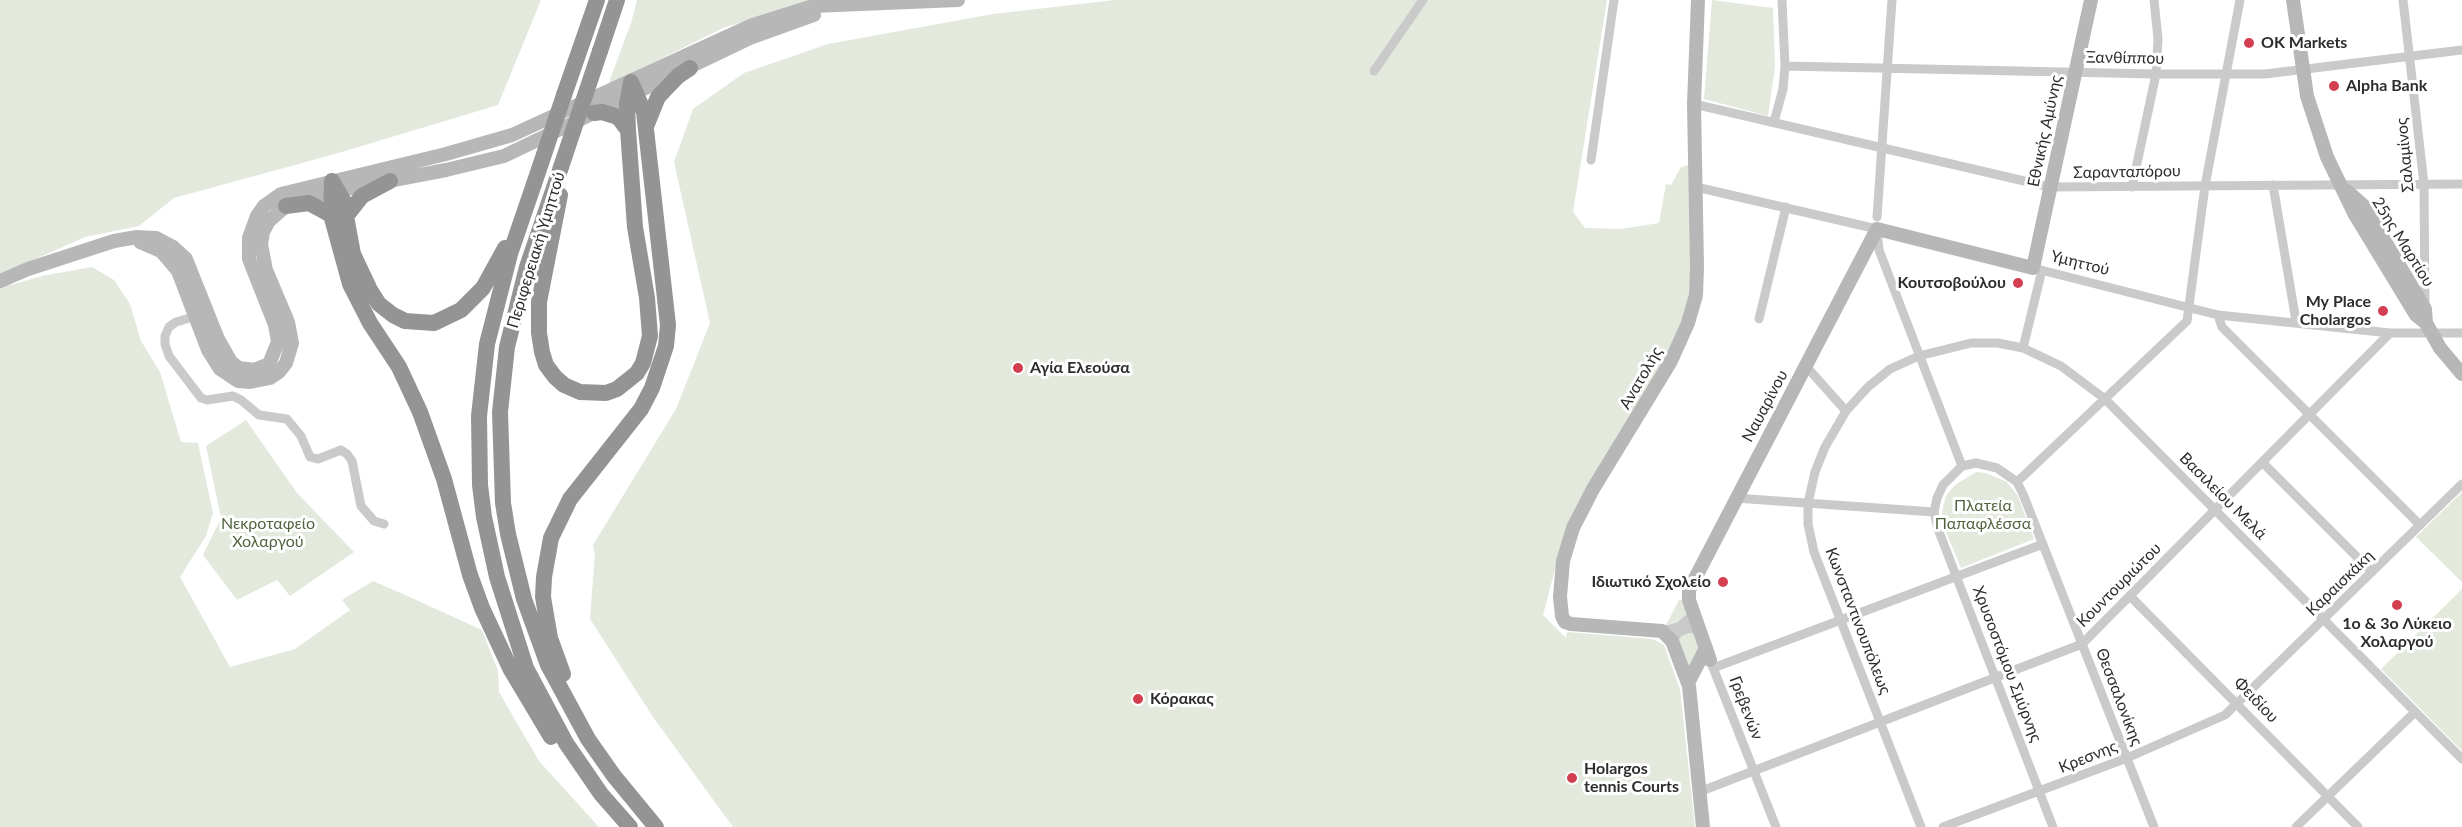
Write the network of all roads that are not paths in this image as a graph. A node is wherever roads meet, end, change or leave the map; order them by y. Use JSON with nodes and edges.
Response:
{"nodes":[{"id":1,"x":597,"y":0,"type":"edge"},
{"id":2,"x":617,"y":0,"type":"edge"},
{"id":3,"x":958,"y":0,"type":"edge"},
{"id":4,"x":1423,"y":0,"type":"edge"},
{"id":5,"x":1614,"y":0,"type":"edge"},
{"id":6,"x":1698,"y":0,"type":"edge"},
{"id":7,"x":1782,"y":0,"type":"edge"},
{"id":8,"x":1892,"y":0,"type":"edge"},
{"id":9,"x":2091,"y":0,"type":"edge"},
{"id":10,"x":2154,"y":0,"type":"edge"},
{"id":11,"x":2240,"y":0,"type":"edge"},
{"id":12,"x":2293,"y":0,"type":"edge"},
{"id":13,"x":2403,"y":0,"type":"edge"},
{"id":14,"x":872,"y":3,"type":"junction"},
{"id":15,"x":2462,"y":50,"type":"edge"},
{"id":16,"x":2410,"y":56,"type":"junction"},
{"id":17,"x":1785,"y":66,"type":"junction"},
{"id":18,"x":690,"y":68,"type":"junction"},
{"id":19,"x":1887,"y":68,"type":"junction"},
{"id":20,"x":2302,"y":69,"type":"junction"},
{"id":21,"x":1374,"y":71,"type":"dead end"},
{"id":22,"x":2074,"y":72,"type":"junction"},
{"id":23,"x":2156,"y":74,"type":"junction"},
{"id":24,"x":2225,"y":74,"type":"junction"},
{"id":25,"x":632,"y":90,"type":"junction"},
{"id":26,"x":1694,"y":104,"type":"junction"},
{"id":27,"x":594,"y":113,"type":"junction"},
{"id":28,"x":1774,"y":122,"type":"junction"},
{"id":29,"x":646,"y":128,"type":"junction"},
{"id":30,"x":628,"y":130,"type":"junction"},
{"id":31,"x":1881,"y":147,"type":"junction"},
{"id":32,"x":1591,"y":160,"type":"dead end"},
{"id":33,"x":561,"y":167,"type":"junction"},
{"id":34,"x":390,"y":181,"type":"junction"},
{"id":35,"x":534,"y":184,"type":"junction"},
{"id":36,"x":2424,"y":184,"type":"junction"},
{"id":37,"x":2462,"y":184,"type":"edge"},
{"id":38,"x":2273,"y":185,"type":"junction"},
{"id":39,"x":2205,"y":186,"type":"junction"},
{"id":40,"x":2340,"y":186,"type":"junction"},
{"id":41,"x":1696,"y":187,"type":"junction"},
{"id":42,"x":2050,"y":187,"type":"junction"},
{"id":43,"x":2132,"y":187,"type":"junction"},
{"id":44,"x":334,"y":188,"type":"junction"},
{"id":45,"x":286,"y":206,"type":"junction"},
{"id":46,"x":1786,"y":207,"type":"junction"},
{"id":47,"x":339,"y":215,"type":"junction"},
{"id":48,"x":1877,"y":223,"type":"junction"},
{"id":49,"x":2037,"y":269,"type":"junction"},
{"id":50,"x":0,"y":281,"type":"edge"},
{"id":51,"x":2190,"y":307,"type":"junction"},
{"id":52,"x":2425,"y":309,"type":"junction"},
{"id":53,"x":202,"y":314,"type":"junction"},
{"id":54,"x":2218,"y":315,"type":"junction"},
{"id":55,"x":1758,"y":319,"type":"dead end"},
{"id":56,"x":2296,"y":321,"type":"junction"},
{"id":57,"x":2429,"y":328,"type":"junction"},
{"id":58,"x":2390,"y":333,"type":"junction"},
{"id":59,"x":2462,"y":333,"type":"edge"},
{"id":60,"x":2023,"y":348,"type":"junction"},
{"id":61,"x":1919,"y":356,"type":"junction"},
{"id":62,"x":1805,"y":365,"type":"junction"},
{"id":63,"x":2462,"y":374,"type":"edge"},
{"id":64,"x":2105,"y":399,"type":"junction"},
{"id":65,"x":1846,"y":411,"type":"junction"},
{"id":66,"x":2309,"y":415,"type":"junction"},
{"id":67,"x":2262,"y":462,"type":"junction"},
{"id":68,"x":1962,"y":466,"type":"junction"},
{"id":69,"x":2017,"y":482,"type":"junction"},
{"id":70,"x":2462,"y":484,"type":"edge"},
{"id":71,"x":1735,"y":498,"type":"junction"},
{"id":72,"x":1808,"y":503,"type":"junction"},
{"id":73,"x":2215,"y":509,"type":"junction"},
{"id":74,"x":1934,"y":512,"type":"junction"},
{"id":75,"x":384,"y":524,"type":"dead end"},
{"id":76,"x":2420,"y":525,"type":"junction"},
{"id":77,"x":2043,"y":544,"type":"junction"},
{"id":78,"x":2372,"y":572,"type":"junction"},
{"id":79,"x":1957,"y":576,"type":"junction"},
{"id":80,"x":2130,"y":596,"type":"junction"},
{"id":81,"x":1689,"y":600,"type":"joint"},
{"id":82,"x":1694,"y":614,"type":"junction"},
{"id":83,"x":2324,"y":619,"type":"junction"},
{"id":84,"x":1840,"y":620,"type":"junction"},
{"id":85,"x":1662,"y":631,"type":"junction"},
{"id":86,"x":1701,"y":633,"type":"junction"},
{"id":87,"x":1672,"y":641,"type":"junction"},
{"id":88,"x":2082,"y":644,"type":"junction"},
{"id":89,"x":1710,"y":659,"type":"junction"},
{"id":90,"x":1995,"y":679,"type":"junction"},
{"id":91,"x":1689,"y":681,"type":"junction"},
{"id":92,"x":2238,"y":703,"type":"junction"},
{"id":93,"x":2415,"y":711,"type":"junction"},
{"id":94,"x":1881,"y":723,"type":"junction"},
{"id":95,"x":588,"y":739,"type":"junction"},
{"id":96,"x":2127,"y":758,"type":"junction"},
{"id":97,"x":2462,"y":759,"type":"edge"},
{"id":98,"x":1753,"y":771,"type":"junction"},
{"id":99,"x":1699,"y":792,"type":"junction"},
{"id":100,"x":2039,"y":792,"type":"junction"},
{"id":101,"x":601,"y":794,"type":"junction"},
{"id":102,"x":2328,"y":796,"type":"junction"},
{"id":103,"x":630,"y":827,"type":"edge"},
{"id":104,"x":656,"y":827,"type":"edge"},
{"id":105,"x":1703,"y":827,"type":"edge"},
{"id":106,"x":1776,"y":827,"type":"edge"},
{"id":107,"x":1921,"y":827,"type":"edge"},
{"id":108,"x":1943,"y":827,"type":"edge"},
{"id":109,"x":2053,"y":827,"type":"edge"},
{"id":110,"x":2154,"y":827,"type":"edge"},
{"id":111,"x":2296,"y":827,"type":"edge"},
{"id":112,"x":2358,"y":827,"type":"edge"}],
"edges":[{"from":1,"to":35,"type":"highway","name":"Περιφερειακή Υμηττού","bridge":true},
{"from":2,"to":33,"type":"highway","name":"Περιφερειακή Υμηττού","bridge":true},
{"from":3,"to":14,"type":"street"},
{"from":4,"to":21,"type":"street"},
{"from":5,"to":32,"type":"street"},
{"from":6,"to":26,"type":"street","name":"Ανατολής"},
{"from":7,"to":17,"type":"street"},
{"from":8,"to":19,"type":"street"},
{"from":9,"to":22,"type":"street","name":"Εθνικής Αμύνης"},
{"from":10,"to":23,"type":"street"},
{"from":11,"to":24,"type":"street"},
{"from":12,"to":20,"type":"street","name":"25ης Μαρτίου"},
{"from":13,"to":16,"type":"street","name":"Σαλαμίνος"},
{"from":14,"to":18,"type":"street"},
{"from":14,"to":25,"type":"street"},
{"from":15,"to":16,"type":"street","name":"Ξανθίππου"},
{"from":16,"to":20,"type":"street","name":"Ξανθίππου"},
{"from":16,"to":36,"type":"street","name":"Σαλαμίνος"},
{"from":17,"to":19,"type":"street","name":"Ξανθίππου"},
{"from":17,"to":28,"type":"street"},
{"from":18,"to":25,"type":"street"},
{"from":18,"to":29,"type":"highway"},
{"from":19,"to":22,"type":"street","name":"Ξανθίππου"},
{"from":19,"to":31,"type":"street"},
{"from":20,"to":24,"type":"street","name":"Ξανθίππου"},
{"from":20,"to":40,"type":"street","name":"25ης Μαρτίου"},
{"from":22,"to":23,"type":"street","name":"Ξανθίππου"},
{"from":22,"to":42,"type":"street","name":"Εθνικής Αμύνης"},
{"from":23,"to":24,"type":"street","name":"Ξανθίππου"},
{"from":23,"to":43,"type":"street"},
{"from":24,"to":39,"type":"street"},
{"from":25,"to":27,"type":"street"},
{"from":25,"to":29,"type":"highway"},
{"from":25,"to":30,"type":"highway"},
{"from":25,"to":44,"type":"street"},
{"from":26,"to":28,"type":"street","name":"Σαρανταπόρου"},
{"from":26,"to":41,"type":"street","name":"Ανατολής"},
{"from":27,"to":30,"type":"highway"},
{"from":27,"to":34,"type":"street"},
{"from":28,"to":31,"type":"street","name":"Σαρανταπόρου"},
{"from":29,"to":95,"type":"highway"},
{"from":30,"to":33,"type":"highway"},
{"from":31,"to":42,"type":"street","name":"Σαρανταπόρου"},
{"from":31,"to":48,"type":"street"},
{"from":33,"to":95,"type":"highway","name":"Περιφερειακή Υμηττού"},
{"from":34,"to":44,"type":"street"},
{"from":34,"to":47,"type":"highway"},
{"from":35,"to":47,"type":"highway"},
{"from":35,"to":101,"type":"highway","name":"Περιφερειακή Υμηττού"},
{"from":36,"to":37,"type":"street","name":"Σαρανταπόρου"},
{"from":36,"to":40,"type":"street","name":"Σαρανταπόρου"},
{"from":36,"to":52,"type":"street","name":"Σαλαμίνος"},
{"from":38,"to":39,"type":"street","name":"Σαρανταπόρου"},
{"from":38,"to":40,"type":"street","name":"Σαρανταπόρου"},
{"from":38,"to":56,"type":"street"},
{"from":39,"to":43,"type":"street","name":"Σαρανταπόρου"},
{"from":39,"to":51,"type":"street"},
{"from":40,"to":52,"type":"street","name":"25ης Μαρτίου"},
{"from":40,"to":57,"type":"street","name":"25ης Μαρτίου"},
{"from":41,"to":46,"type":"street","name":"Υμηττού"},
{"from":41,"to":85,"type":"street","name":"Ανατολής"},
{"from":42,"to":43,"type":"street","name":"Σαρανταπόρου"},
{"from":42,"to":49,"type":"street","name":"Εθνικής Αμύνης"},
{"from":44,"to":45,"type":"street"},
{"from":44,"to":47,"type":"highway"},
{"from":44,"to":53,"type":"street"},
{"from":45,"to":47,"type":"highway"},
{"from":45,"to":53,"type":"street"},
{"from":46,"to":48,"type":"street","name":"Υμηττού"},
{"from":46,"to":55,"type":"street"},
{"from":47,"to":101,"type":"highway"},
{"from":48,"to":49,"type":"street","name":"Υμηττού"},
{"from":48,"to":61,"type":"street"},
{"from":48,"to":62,"type":"street","name":"Ναυαρίνου"},
{"from":49,"to":51,"type":"street","name":"Υμηττού"},
{"from":49,"to":60,"type":"street","name":"Εθνικής Αμύνης"},
{"from":50,"to":53,"type":"street"},
{"from":51,"to":54,"type":"street","name":"Υμηττού"},
{"from":51,"to":64,"type":"street"},
{"from":52,"to":57,"type":"street","name":"25ης Μαρτίου"},
{"from":53,"to":75,"type":"street"},
{"from":54,"to":56,"type":"street","name":"Υμηττού"},
{"from":54,"to":66,"type":"street"},
{"from":56,"to":58,"type":"street","name":"Υμηττού"},
{"from":57,"to":58,"type":"street","name":"Υμηττού"},
{"from":57,"to":59,"type":"street","name":"Υμηττού"},
{"from":57,"to":63,"type":"street","name":"25ης Μαρτίου"},
{"from":58,"to":66,"type":"street","name":"Κουντουριώτου"},
{"from":60,"to":61,"type":"street","name":"Βασιλείου Μελά"},
{"from":60,"to":64,"type":"street","name":"Βασιλείου Μελά"},
{"from":61,"to":65,"type":"street","name":"Κωνσταντινουπόλεως"},
{"from":61,"to":68,"type":"street"},
{"from":62,"to":65,"type":"street"},
{"from":62,"to":71,"type":"street","name":"Ναυαρίνου"},
{"from":64,"to":69,"type":"street"},
{"from":64,"to":73,"type":"street","name":"Βασιλείου Μελά"},
{"from":65,"to":72,"type":"street","name":"Κωνσταντινουπόλεως"},
{"from":66,"to":67,"type":"street","name":"Κουντουριώτου"},
{"from":66,"to":76,"type":"street"},
{"from":67,"to":73,"type":"street","name":"Κουντουριώτου"},
{"from":67,"to":78,"type":"street"},
{"from":68,"to":69,"type":"street"},
{"from":68,"to":74,"type":"street"},
{"from":69,"to":77,"type":"street"},
{"from":70,"to":76,"type":"street","name":"Καραισκάκη"},
{"from":71,"to":72,"type":"street"},
{"from":71,"to":81,"type":"street","name":"Ναυαρίνου"},
{"from":72,"to":74,"type":"street"},
{"from":72,"to":84,"type":"street","name":"Κωνσταντινουπόλεως"},
{"from":73,"to":80,"type":"street","name":"Κουντουριώτου"},
{"from":73,"to":83,"type":"street","name":"Βασιλείου Μελά"},
{"from":74,"to":79,"type":"street","name":"Χρυσοστόμου Σμύρνης"},
{"from":76,"to":78,"type":"street","name":"Καραισκάκη"},
{"from":77,"to":79,"type":"street"},
{"from":77,"to":88,"type":"street","name":"Θεσσαλονίκης"},
{"from":78,"to":83,"type":"street","name":"Καραισκάκη"},
{"from":79,"to":84,"type":"street"},
{"from":79,"to":90,"type":"street","name":"Χρυσοστόμου Σμύρνης"},
{"from":80,"to":88,"type":"street","name":"Κουντουριώτου"},
{"from":80,"to":92,"type":"street","name":"Φειδίου"},
{"from":81,"to":82,"type":"street","name":"Γρεβενών"},
{"from":82,"to":85,"type":"street","name":"Ανατολής"},
{"from":82,"to":86,"type":"street","name":"Γρεβενών"},
{"from":83,"to":92,"type":"street","name":"Καραισκάκη"},
{"from":83,"to":93,"type":"street","name":"Βασιλείου Μελά"},
{"from":84,"to":89,"type":"street"},
{"from":84,"to":94,"type":"street","name":"Κωνσταντινουπόλεως"},
{"from":85,"to":87,"type":"street"},
{"from":86,"to":87,"type":"street"},
{"from":86,"to":89,"type":"street","name":"Γρεβενών"},
{"from":87,"to":91,"type":"street"},
{"from":88,"to":90,"type":"street","name":"Κουντουριώτου"},
{"from":88,"to":96,"type":"street","name":"Θεσσαλονίκης"},
{"from":89,"to":91,"type":"street"},
{"from":89,"to":98,"type":"street","name":"Γρεβενών"},
{"from":90,"to":94,"type":"street","name":"Κουντουριώτου"},
{"from":90,"to":100,"type":"street","name":"Χρυσοστόμου Σμύρνης"},
{"from":91,"to":99,"type":"street"},
{"from":92,"to":96,"type":"street","name":"Κρεσνης"},
{"from":92,"to":102,"type":"street","name":"Φειδίου"},
{"from":93,"to":97,"type":"street","name":"Βασιλείου Μελά"},
{"from":93,"to":102,"type":"street"},
{"from":94,"to":98,"type":"street","name":"Κουντουριώτου"},
{"from":94,"to":107,"type":"street","name":"Κωνσταντινουπόλεως"},
{"from":95,"to":104,"type":"highway","name":"Περιφερειακή Υμηττού"},
{"from":96,"to":100,"type":"street","name":"Κρεσνης"},
{"from":96,"to":110,"type":"street","name":"Θεσσαλονίκης"},
{"from":98,"to":99,"type":"street","name":"Κουντουριώτου"},
{"from":98,"to":106,"type":"street","name":"Γρεβενών"},
{"from":99,"to":105,"type":"street"},
{"from":100,"to":108,"type":"street","name":"Κρεσνης"},
{"from":100,"to":109,"type":"street","name":"Χρυσοστόμου Σμύρνης"},
{"from":101,"to":103,"type":"highway","name":"Περιφερειακή Υμηττού"},
{"from":102,"to":111,"type":"street"},
{"from":102,"to":112,"type":"street","name":"Φειδίου"}]}
